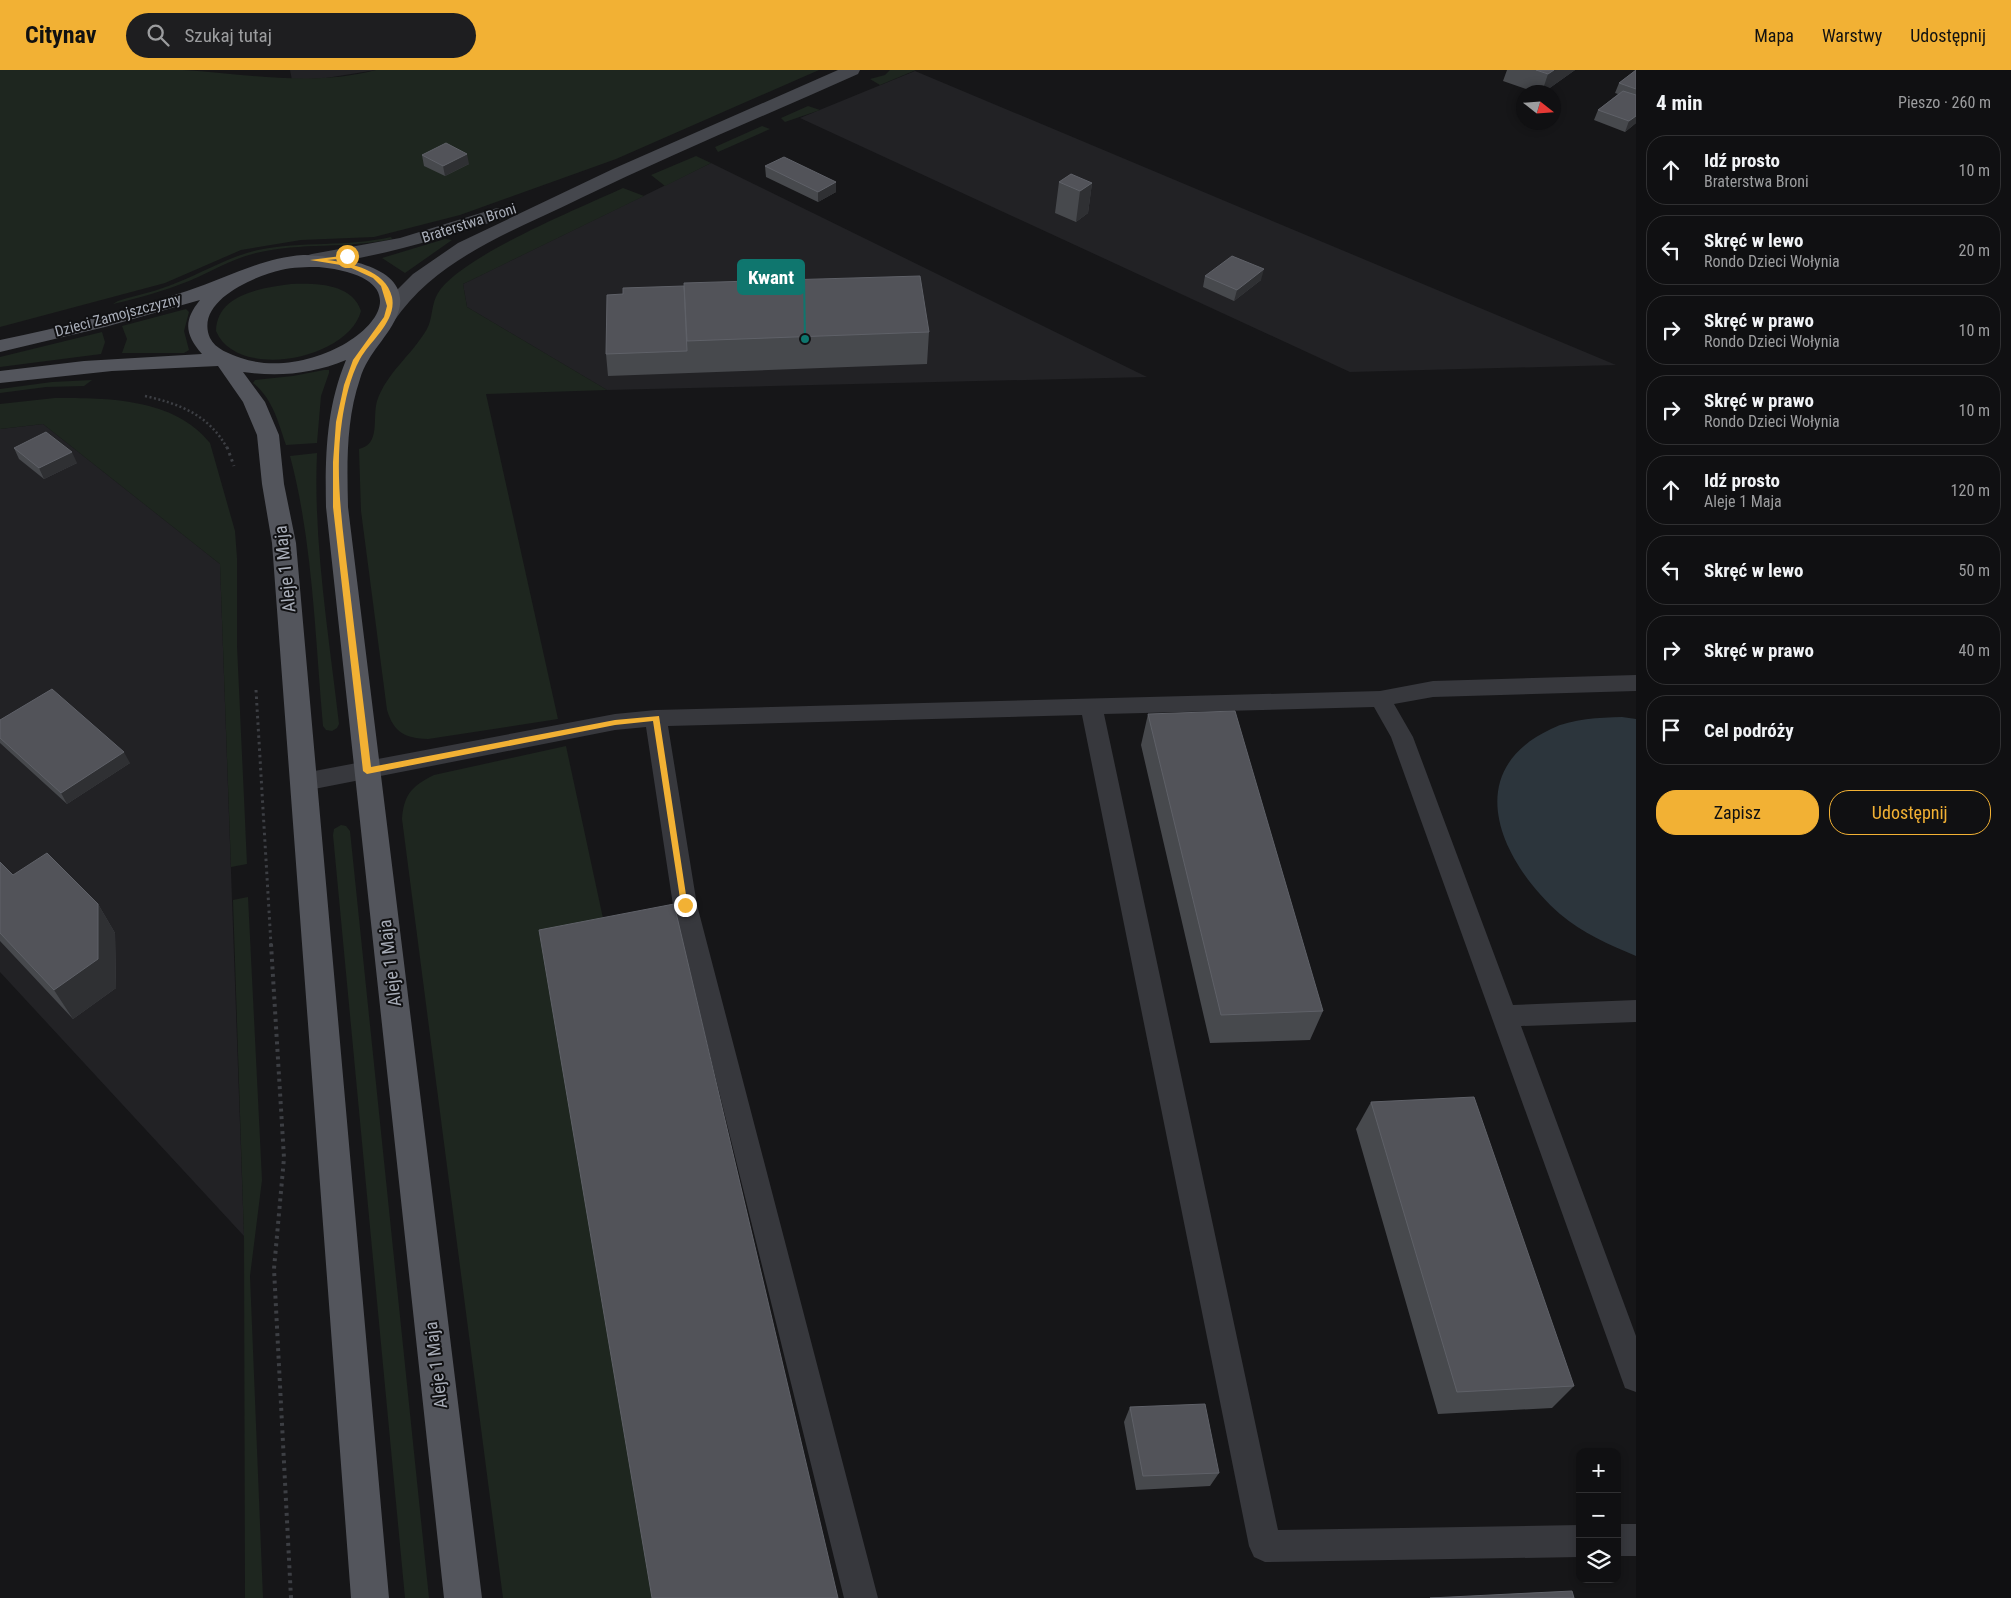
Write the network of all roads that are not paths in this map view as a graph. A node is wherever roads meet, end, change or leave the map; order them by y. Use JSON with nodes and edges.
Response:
{"nodes":[{"id":1,"x":852,"y":70,"type":"edge"},
{"id":2,"x":622,"y":172,"type":"junction"},
{"id":3,"x":312,"y":260,"type":"junction"},
{"id":4,"x":234,"y":279,"type":"junction"},
{"id":5,"x":380,"y":326,"type":"junction"},
{"id":6,"x":0,"y":346,"type":"edge"},
{"id":7,"x":224,"y":360,"type":"junction"},
{"id":8,"x":0,"y":377,"type":"edge"},
{"id":9,"x":1636,"y":683,"type":"edge"},
{"id":10,"x":1380,"y":699,"type":"junction"},
{"id":11,"x":1091,"y":705,"type":"junction"},
{"id":12,"x":656,"y":718,"type":"junction"},
{"id":13,"x":367,"y":771,"type":"junction"},
{"id":14,"x":304,"y":782,"type":"junction"},
{"id":15,"x":1636,"y":1011,"type":"edge"},
{"id":16,"x":1504,"y":1016,"type":"junction"},
{"id":17,"x":1636,"y":1377,"type":"edge"},
{"id":18,"x":1621,"y":1540,"type":"edge"},
{"id":19,"x":1636,"y":1540,"type":"edge"},
{"id":20,"x":1576,"y":1541,"type":"edge"},
{"id":21,"x":370,"y":1598,"type":"edge"},
{"id":22,"x":462,"y":1598,"type":"edge"},
{"id":23,"x":861,"y":1598,"type":"edge"}],
"edges":[{"from":1,"to":2,"type":"street","name":"Braterstwa Broni"},
{"from":2,"to":3,"type":"street","name":"Braterstwa Broni"},
{"from":2,"to":5,"type":"street","name":"Braterstwa Broni"},
{"from":3,"to":4,"type":"main road"},
{"from":3,"to":5,"type":"main road"},
{"from":4,"to":6,"type":"main road","name":"Dzieci Zamojszczyzny"},
{"from":4,"to":7,"type":"main road"},
{"from":5,"to":7,"type":"main road"},
{"from":5,"to":13,"type":"main road","name":"Aleje 1 Maja"},
{"from":7,"to":8,"type":"main road"},
{"from":7,"to":14,"type":"main road","name":"Aleje 1 Maja"},
{"from":9,"to":10,"type":"lane"},
{"from":10,"to":11,"type":"lane"},
{"from":10,"to":16,"type":"lane"},
{"from":11,"to":12,"type":"lane"},
{"from":11,"to":20,"type":"lane"},
{"from":12,"to":13,"type":"lane"},
{"from":12,"to":23,"type":"lane"},
{"from":13,"to":14,"type":"lane"},
{"from":13,"to":22,"type":"main road","name":"Aleje 1 Maja"},
{"from":14,"to":21,"type":"main road","name":"Aleje 1 Maja"},
{"from":15,"to":16,"type":"lane"},
{"from":16,"to":17,"type":"lane"},
{"from":18,"to":19,"type":"lane"}]}
